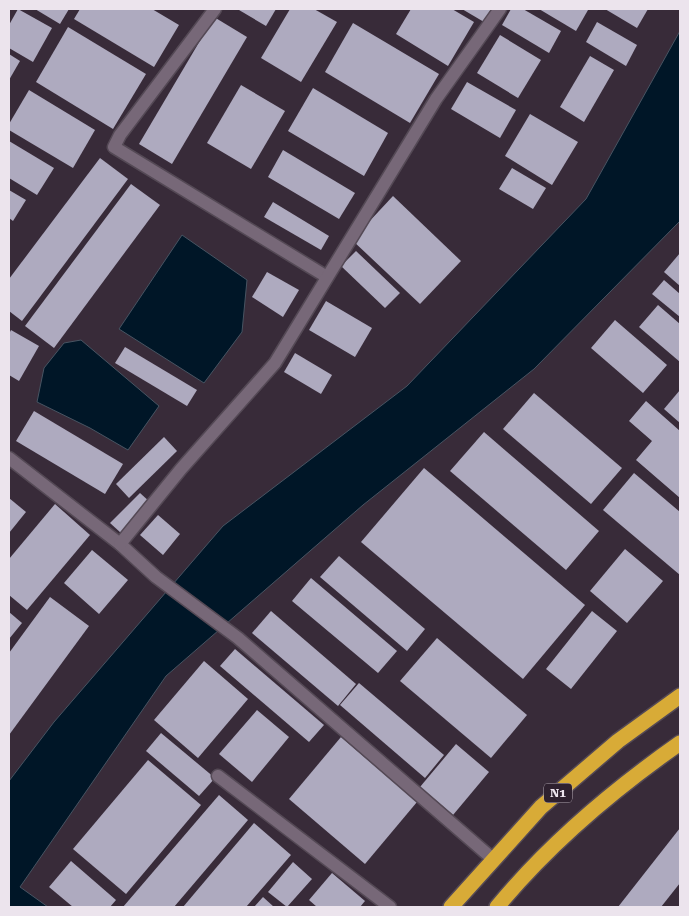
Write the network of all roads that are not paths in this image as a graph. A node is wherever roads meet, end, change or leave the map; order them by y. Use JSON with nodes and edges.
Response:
{"nodes":[{"id":1,"x":215,"y":9,"type":"edge"},
{"id":2,"x":500,"y":9,"type":"edge"},
{"id":3,"x":328,"y":276,"type":"junction"},
{"id":4,"x":9,"y":458,"type":"edge"},
{"id":5,"x":120,"y":544,"type":"junction"},
{"id":6,"x":680,"y":696,"type":"edge"},
{"id":7,"x":680,"y":743,"type":"edge"},
{"id":8,"x":218,"y":776,"type":"dead end"},
{"id":9,"x":494,"y":860,"type":"junction"},
{"id":10,"x":390,"y":907,"type":"edge"},
{"id":11,"x":451,"y":907,"type":"edge"},
{"id":12,"x":497,"y":907,"type":"edge"}],
"edges":[{"from":1,"to":3,"type":"street"},
{"from":2,"to":3,"type":"street"},
{"from":3,"to":5,"type":"street"},
{"from":4,"to":5,"type":"street"},
{"from":5,"to":9,"type":"street"},
{"from":6,"to":9,"type":"highway","number":"N1"},
{"from":7,"to":12,"type":"highway","number":"N1"},
{"from":8,"to":10,"type":"street"},
{"from":9,"to":11,"type":"highway","number":"N1"}]}
